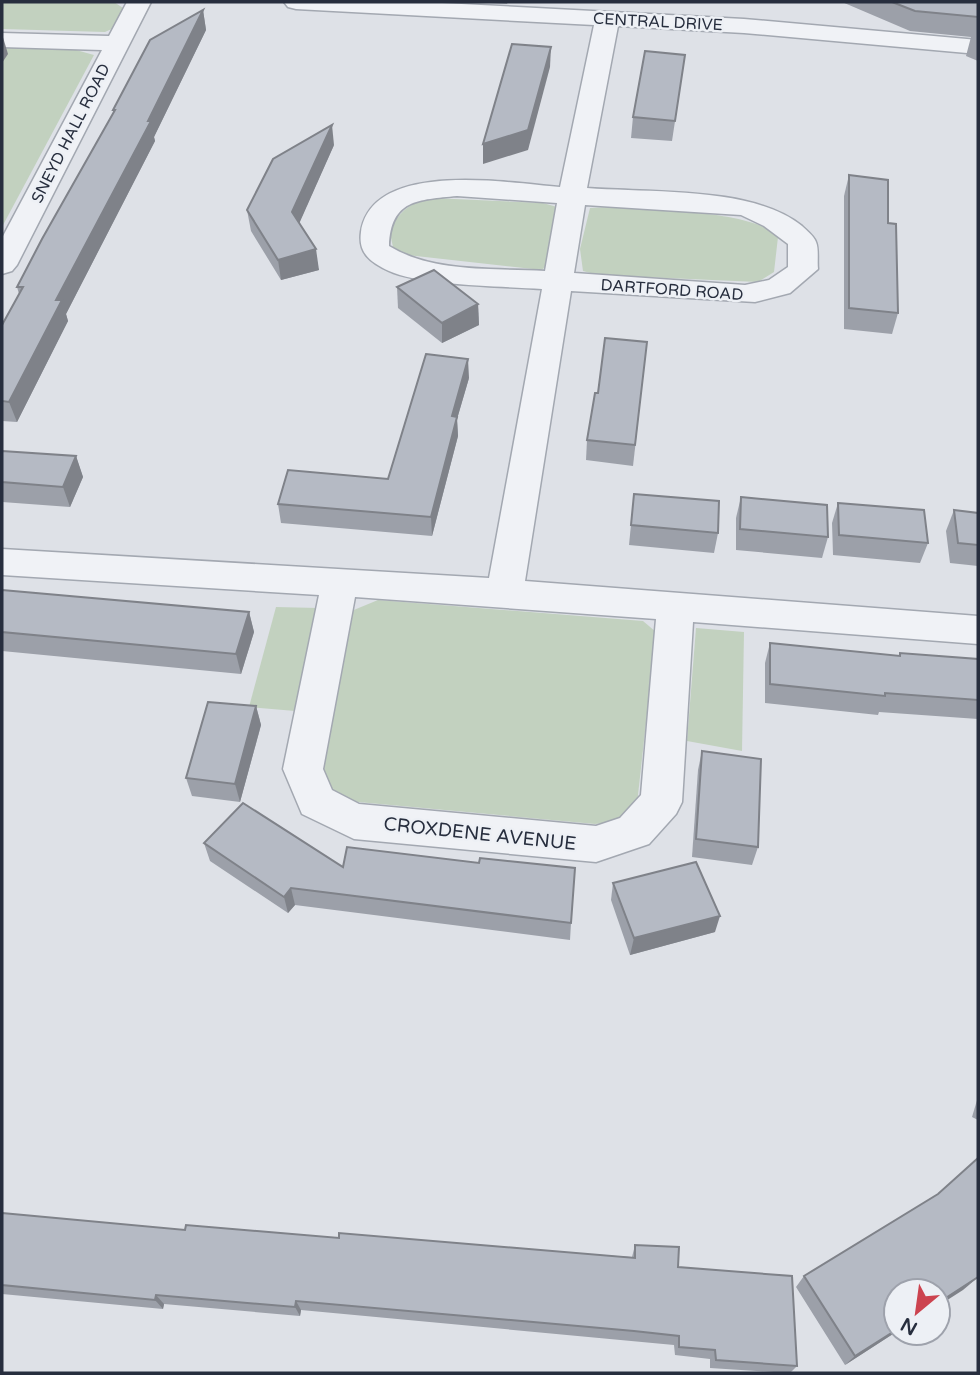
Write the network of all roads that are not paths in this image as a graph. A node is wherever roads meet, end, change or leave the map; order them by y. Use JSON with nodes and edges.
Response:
{"nodes":[{"id":1,"x":139,"y":2,"type":"edge"},
{"id":2,"x":296,"y":2,"type":"edge"},
{"id":3,"x":341,"y":3,"type":"edge"},
{"id":4,"x":745,"y":14,"type":"edge"},
{"id":5,"x":607,"y":19,"type":"junction"},
{"id":6,"x":2,"y":40,"type":"edge"},
{"id":7,"x":116,"y":43,"type":"junction"},
{"id":8,"x":978,"y":47,"type":"edge"},
{"id":9,"x":572,"y":197,"type":"junction"},
{"id":10,"x":2,"y":265,"type":"edge"},
{"id":11,"x":558,"y":280,"type":"junction"},
{"id":12,"x":2,"y":562,"type":"edge"},
{"id":13,"x":339,"y":585,"type":"junction"},
{"id":14,"x":505,"y":593,"type":"junction"},
{"id":15,"x":676,"y":608,"type":"junction"},
{"id":16,"x":978,"y":630,"type":"edge"}],
"edges":[{"from":1,"to":7,"type":"street","name":"SNEYD HALL ROAD"},
{"from":2,"to":3,"type":"street","name":"CENTRAL DRIVE"},
{"from":3,"to":5,"type":"street","name":"CENTRAL DRIVE"},
{"from":4,"to":5,"type":"street","name":"CENTRAL DRIVE"},
{"from":4,"to":8,"type":"street","name":"CENTRAL DRIVE"},
{"from":5,"to":9,"type":"street"},
{"from":6,"to":7,"type":"street"},
{"from":7,"to":10,"type":"street","name":"SNEYD HALL ROAD"},
{"from":9,"to":11,"type":"street"},
{"from":9,"to":11,"type":"street","name":"DARTFORD ROAD"},
{"from":9,"to":11,"type":"street","name":"DARTFORD ROAD"},
{"from":11,"to":14,"type":"street"},
{"from":12,"to":13,"type":"street"},
{"from":13,"to":14,"type":"street"},
{"from":13,"to":15,"type":"street","name":"CROXDENE AVENUE"},
{"from":14,"to":15,"type":"street"},
{"from":15,"to":16,"type":"street"}]}
